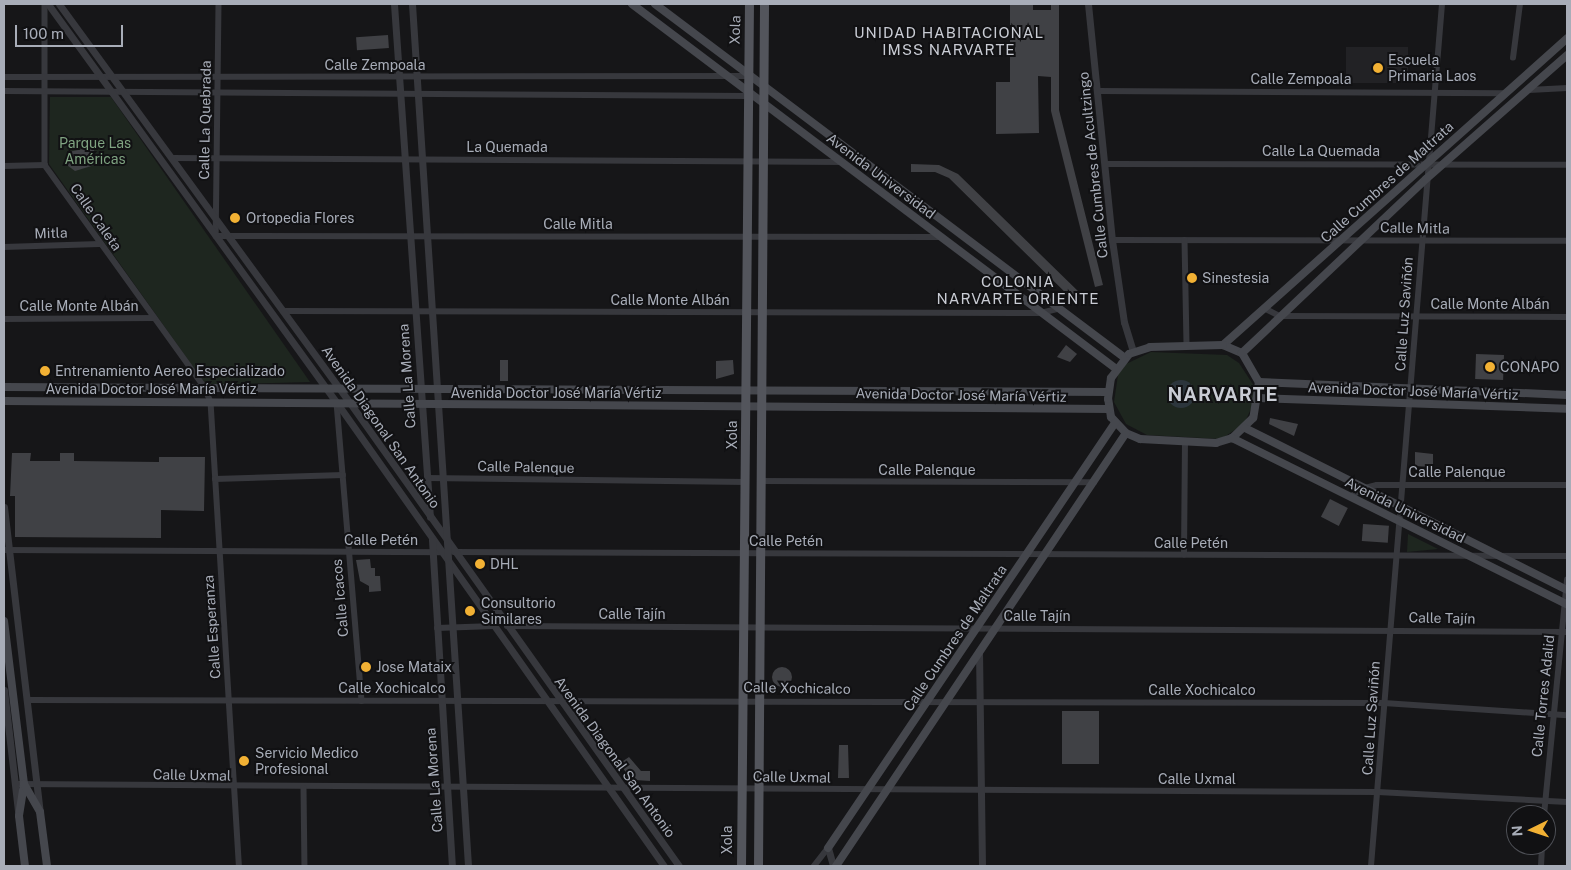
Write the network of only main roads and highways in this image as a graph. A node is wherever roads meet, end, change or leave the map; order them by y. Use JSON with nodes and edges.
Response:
{"nodes":[{"id":1,"x":632,"y":4,"type":"edge"},
{"id":2,"x":655,"y":4,"type":"edge"},
{"id":3,"x":749,"y":4,"type":"edge"},
{"id":4,"x":764,"y":4,"type":"edge"},
{"id":5,"x":1567,"y":38,"type":"edge"},
{"id":6,"x":1567,"y":55,"type":"edge"},
{"id":7,"x":747,"y":76,"type":"junction"},
{"id":8,"x":762,"y":85,"type":"junction"},
{"id":9,"x":747,"y":93,"type":"junction"},
{"id":10,"x":762,"y":102,"type":"junction"},
{"id":11,"x":816,"y":124,"type":"junction"},
{"id":12,"x":807,"y":136,"type":"junction"},
{"id":13,"x":989,"y":257,"type":"junction"},
{"id":14,"x":980,"y":267,"type":"junction"},
{"id":15,"x":1223,"y":345,"type":"junction"},
{"id":16,"x":1242,"y":353,"type":"junction"},
{"id":17,"x":1125,"y":358,"type":"junction"},
{"id":18,"x":1115,"y":368,"type":"junction"},
{"id":19,"x":1259,"y":382,"type":"junction"},
{"id":20,"x":4,"y":387,"type":"edge"},
{"id":21,"x":746,"y":392,"type":"junction"},
{"id":22,"x":761,"y":392,"type":"junction"},
{"id":23,"x":1108,"y":392,"type":"junction"},
{"id":24,"x":1567,"y":395,"type":"edge"},
{"id":25,"x":1259,"y":398,"type":"junction"},
{"id":26,"x":4,"y":401,"type":"edge"},
{"id":27,"x":746,"y":405,"type":"junction"},
{"id":28,"x":761,"y":406,"type":"junction"},
{"id":29,"x":1109,"y":409,"type":"junction"},
{"id":30,"x":1567,"y":409,"type":"edge"},
{"id":31,"x":1116,"y":423,"type":"junction"},
{"id":32,"x":1245,"y":428,"type":"junction"},
{"id":33,"x":1126,"y":433,"type":"junction"},
{"id":34,"x":1232,"y":438,"type":"junction"},
{"id":35,"x":1567,"y":590,"type":"edge"},
{"id":36,"x":1566,"y":603,"type":"edge"},
{"id":37,"x":4,"y":621,"type":"edge"},
{"id":38,"x":24,"y":784,"type":"junction"},
{"id":39,"x":828,"y":848,"type":"road end"},
{"id":40,"x":25,"y":866,"type":"edge"},
{"id":41,"x":47,"y":866,"type":"edge"},
{"id":42,"x":741,"y":866,"type":"edge"},
{"id":43,"x":758,"y":866,"type":"edge"},
{"id":44,"x":834,"y":866,"type":"edge"}],
"edges":[{"from":1,"to":9,"type":"main road","name":"Avenida Universidad"},
{"from":2,"to":7,"type":"main road","name":"Avenida Universidad"},
{"from":3,"to":7,"type":"main road","name":"Xola"},
{"from":4,"to":8,"type":"main road","name":"Xola"},
{"from":5,"to":15,"type":"main road","name":"Calle Cumbres de Maltrata"},
{"from":6,"to":16,"type":"main road","name":"Calle Cumbres de Maltrata"},
{"from":7,"to":8,"type":"main road","name":"Avenida Universidad"},
{"from":7,"to":9,"type":"main road","name":"Xola"},
{"from":8,"to":10,"type":"main road","name":"Xola"},
{"from":8,"to":11,"type":"main road","name":"Avenida Universidad"},
{"from":9,"to":10,"type":"main road","name":"Avenida Universidad"},
{"from":9,"to":21,"type":"main road","name":"Xola"},
{"from":10,"to":12,"type":"main road","name":"Avenida Universidad"},
{"from":10,"to":22,"type":"main road","name":"Xola"},
{"from":11,"to":12,"type":"main road"},
{"from":11,"to":13,"type":"main road","name":"Avenida Universidad"},
{"from":12,"to":14,"type":"main road","name":"Avenida Universidad"},
{"from":13,"to":14,"type":"main road"},
{"from":13,"to":17,"type":"main road","name":"Avenida Universidad"},
{"from":14,"to":18,"type":"main road","name":"Avenida Universidad"},
{"from":15,"to":16,"type":"main road"},
{"from":15,"to":17,"type":"main road"},
{"from":16,"to":19,"type":"main road"},
{"from":17,"to":18,"type":"main road"},
{"from":18,"to":23,"type":"main road"},
{"from":19,"to":24,"type":"main road","name":"Avenida Doctor José María Vértiz"},
{"from":19,"to":25,"type":"main road"},
{"from":20,"to":21,"type":"main road","name":"Avenida Doctor José María Vértiz"},
{"from":21,"to":22,"type":"main road","name":"Avenida Doctor José María Vértiz"},
{"from":21,"to":27,"type":"main road","name":"Xola"},
{"from":22,"to":23,"type":"main road","name":"Avenida Doctor José María Vértiz"},
{"from":22,"to":28,"type":"main road","name":"Xola"},
{"from":23,"to":29,"type":"main road"},
{"from":25,"to":30,"type":"main road","name":"Avenida Doctor José María Vértiz"},
{"from":25,"to":32,"type":"main road"},
{"from":26,"to":27,"type":"main road","name":"Avenida Doctor José María Vértiz"},
{"from":27,"to":28,"type":"main road","name":"Avenida Doctor José María Vértiz"},
{"from":27,"to":42,"type":"main road","name":"Xola"},
{"from":28,"to":29,"type":"main road","name":"Avenida Doctor José María Vértiz"},
{"from":28,"to":43,"type":"main road","name":"Xola"},
{"from":29,"to":31,"type":"main road"},
{"from":31,"to":33,"type":"main road"},
{"from":31,"to":39,"type":"main road","name":"Calle Cumbres de Maltrata"},
{"from":32,"to":34,"type":"main road"},
{"from":32,"to":35,"type":"main road","name":"Avenida Universidad"},
{"from":33,"to":34,"type":"main road"},
{"from":33,"to":44,"type":"main road","name":"Calle Cumbres de Maltrata"},
{"from":34,"to":36,"type":"main road","name":"Avenida Universidad"},
{"from":37,"to":38,"type":"main road"},
{"from":38,"to":40,"type":"main road"},
{"from":38,"to":41,"type":"main road"}]}
